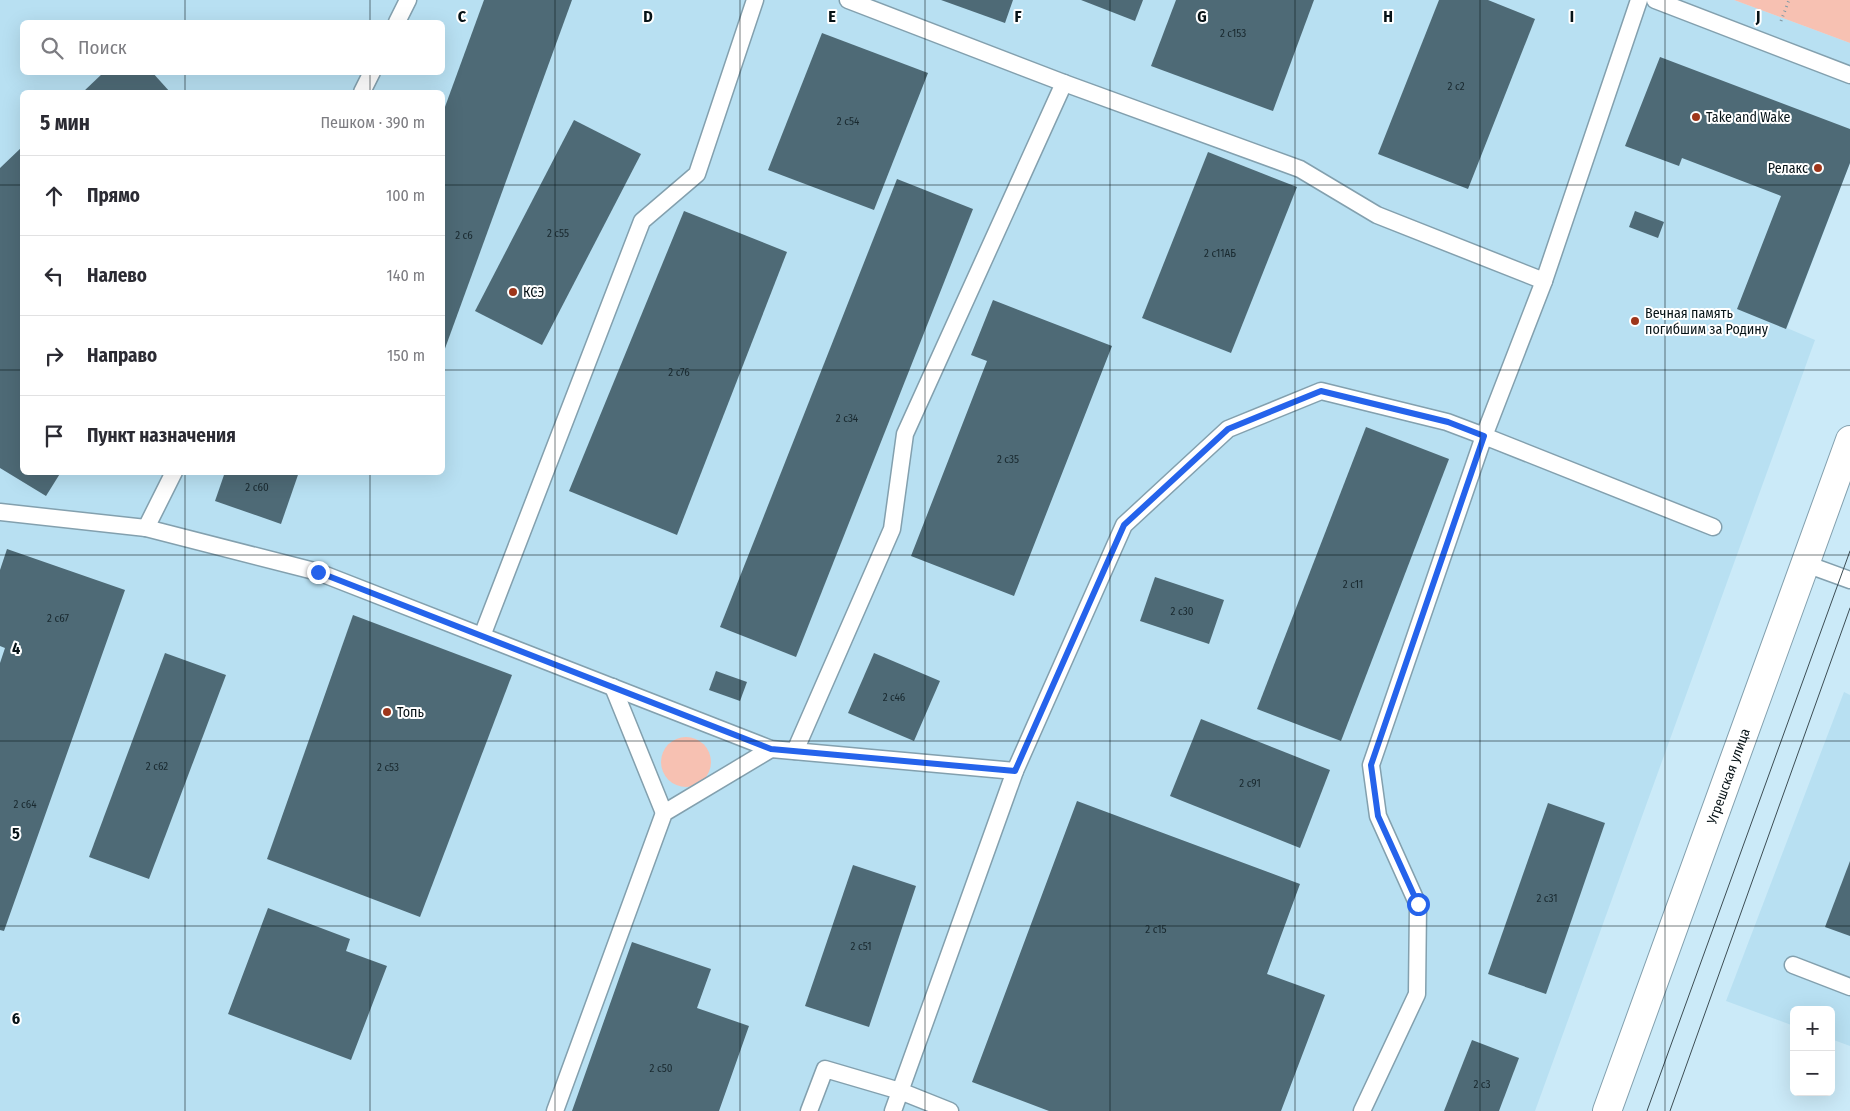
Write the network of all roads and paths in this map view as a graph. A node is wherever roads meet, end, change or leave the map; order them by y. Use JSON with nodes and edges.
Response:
{"nodes":[{"id":1,"x":408,"y":0,"type":"edge"},
{"id":2,"x":755,"y":0,"type":"edge"},
{"id":3,"x":848,"y":0,"type":"edge"},
{"id":4,"x":1639,"y":0,"type":"edge"},
{"id":5,"x":1655,"y":0,"type":"edge"},
{"id":6,"x":398,"y":20,"type":"edge"},
{"id":7,"x":370,"y":75,"type":"edge"},
{"id":8,"x":1850,"y":75,"type":"edge"},
{"id":9,"x":1064,"y":83,"type":"junction"},
{"id":10,"x":363,"y":90,"type":"edge"},
{"id":11,"x":1544,"y":281,"type":"junction"},
{"id":12,"x":1484,"y":436,"type":"junction"},
{"id":13,"x":1850,"y":440,"type":"edge"},
{"id":14,"x":172,"y":475,"type":"edge"},
{"id":15,"x":0,"y":512,"type":"edge"},
{"id":16,"x":1713,"y":527,"type":"dead end"},
{"id":17,"x":146,"y":528,"type":"junction"},
{"id":18,"x":1806,"y":564,"type":"junction"},
{"id":19,"x":1850,"y":580,"type":"edge"},
{"id":20,"x":482,"y":636,"type":"junction"},
{"id":21,"x":613,"y":687,"type":"junction"},
{"id":22,"x":771,"y":749,"type":"junction"},
{"id":23,"x":795,"y":751,"type":"junction"},
{"id":24,"x":1015,"y":771,"type":"junction"},
{"id":25,"x":664,"y":812,"type":"junction"},
{"id":26,"x":1793,"y":965,"type":"dead end"},
{"id":27,"x":1850,"y":987,"type":"edge"},
{"id":28,"x":900,"y":1092,"type":"junction"},
{"id":29,"x":555,"y":1111,"type":"edge"},
{"id":30,"x":809,"y":1111,"type":"edge"},
{"id":31,"x":893,"y":1111,"type":"edge"},
{"id":32,"x":950,"y":1111,"type":"edge"},
{"id":33,"x":1362,"y":1111,"type":"edge"},
{"id":34,"x":1607,"y":1111,"type":"edge"}],
"edges":[{"from":1,"to":6,"type":"lane"},
{"from":2,"to":20,"type":"lane"},
{"from":3,"to":9,"type":"lane"},
{"from":4,"to":11,"type":"lane"},
{"from":5,"to":8,"type":"lane"},
{"from":7,"to":10,"type":"lane"},
{"from":9,"to":11,"type":"lane"},
{"from":9,"to":23,"type":"lane"},
{"from":11,"to":12,"type":"lane"},
{"from":12,"to":16,"type":"lane"},
{"from":12,"to":24,"type":"lane"},
{"from":12,"to":33,"type":"lane"},
{"from":13,"to":18,"type":"street","name":"Угрешская улица"},
{"from":14,"to":17,"type":"lane"},
{"from":15,"to":17,"type":"lane"},
{"from":17,"to":20,"type":"lane"},
{"from":18,"to":19,"type":"lane"},
{"from":18,"to":34,"type":"street","name":"Угрешская улица"},
{"from":20,"to":21,"type":"lane"},
{"from":21,"to":22,"type":"lane"},
{"from":21,"to":25,"type":"lane"},
{"from":22,"to":23,"type":"lane"},
{"from":22,"to":25,"type":"lane"},
{"from":23,"to":24,"type":"lane"},
{"from":24,"to":28,"type":"lane"},
{"from":25,"to":29,"type":"lane"},
{"from":26,"to":27,"type":"lane"},
{"from":28,"to":30,"type":"lane"},
{"from":28,"to":31,"type":"lane"},
{"from":28,"to":32,"type":"lane"}]}
